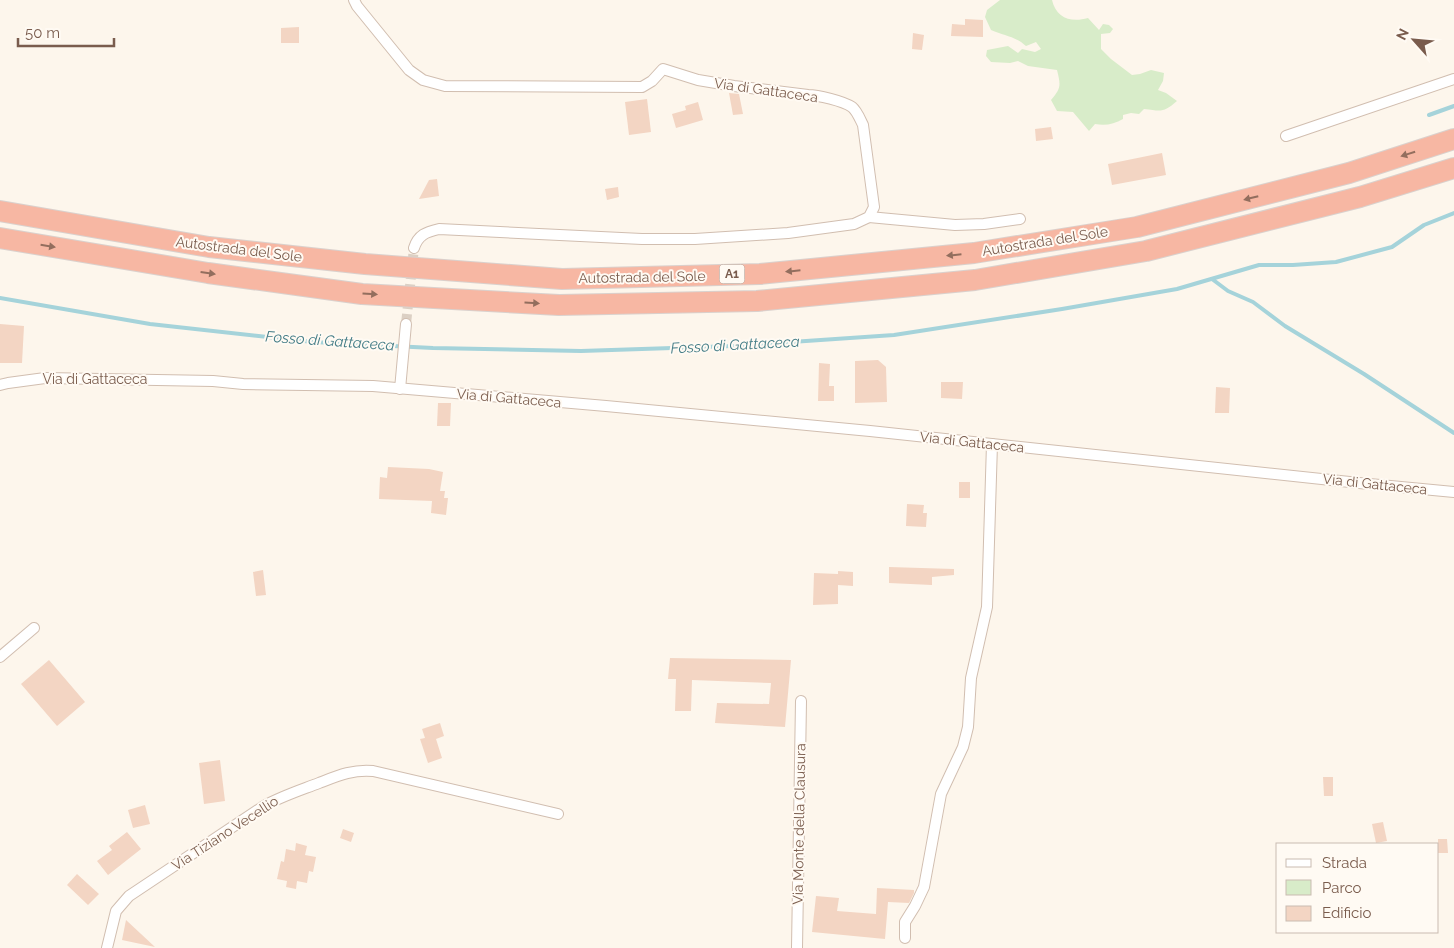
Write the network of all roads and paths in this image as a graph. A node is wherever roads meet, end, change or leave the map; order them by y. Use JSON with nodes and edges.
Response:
{"nodes":[{"id":1,"x":354,"y":0,"type":"edge"},
{"id":2,"x":1454,"y":79,"type":"edge"},
{"id":3,"x":1286,"y":136,"type":"dead end"},
{"id":4,"x":1454,"y":139,"type":"edge"},
{"id":5,"x":1454,"y":168,"type":"edge"},
{"id":6,"x":0,"y":211,"type":"edge"},
{"id":7,"x":869,"y":217,"type":"junction"},
{"id":8,"x":1020,"y":219,"type":"dead end"},
{"id":9,"x":0,"y":238,"type":"edge"},
{"id":10,"x":414,"y":248,"type":"tunnel mouth"},
{"id":11,"x":406,"y":324,"type":"tunnel mouth"},
{"id":12,"x":0,"y":385,"type":"edge"},
{"id":13,"x":400,"y":389,"type":"junction"},
{"id":14,"x":992,"y":444,"type":"junction"},
{"id":15,"x":1454,"y":492,"type":"edge"},
{"id":16,"x":34,"y":628,"type":"dead end"},
{"id":17,"x":0,"y":657,"type":"edge"},
{"id":18,"x":801,"y":701,"type":"dead end"},
{"id":19,"x":558,"y":814,"type":"dead end"},
{"id":20,"x":906,"y":938,"type":"dead end"},
{"id":21,"x":107,"y":948,"type":"edge"},
{"id":22,"x":797,"y":948,"type":"edge"}],
"edges":[{"from":1,"to":7,"type":"street","name":"Via di Gattaceca"},
{"from":2,"to":3,"type":"street"},
{"from":4,"to":6,"type":"highway","name":"Autostrada del Sole","number":"A1","one_way":true},
{"from":9,"to":5,"type":"highway","name":"Autostrada del Sole","number":"A1","one_way":true},
{"from":7,"to":8,"type":"street"},
{"from":7,"to":10,"type":"street"},
{"from":11,"to":13,"type":"street"},
{"from":12,"to":13,"type":"street","name":"Via di Gattaceca"},
{"from":13,"to":14,"type":"street","name":"Via di Gattaceca"},
{"from":14,"to":15,"type":"street","name":"Via di Gattaceca"},
{"from":14,"to":20,"type":"street"},
{"from":16,"to":17,"type":"street"},
{"from":18,"to":22,"type":"street","name":"Via Monte della Clausura"},
{"from":19,"to":21,"type":"street","name":"Via Tiziano Vecellio"}]}
